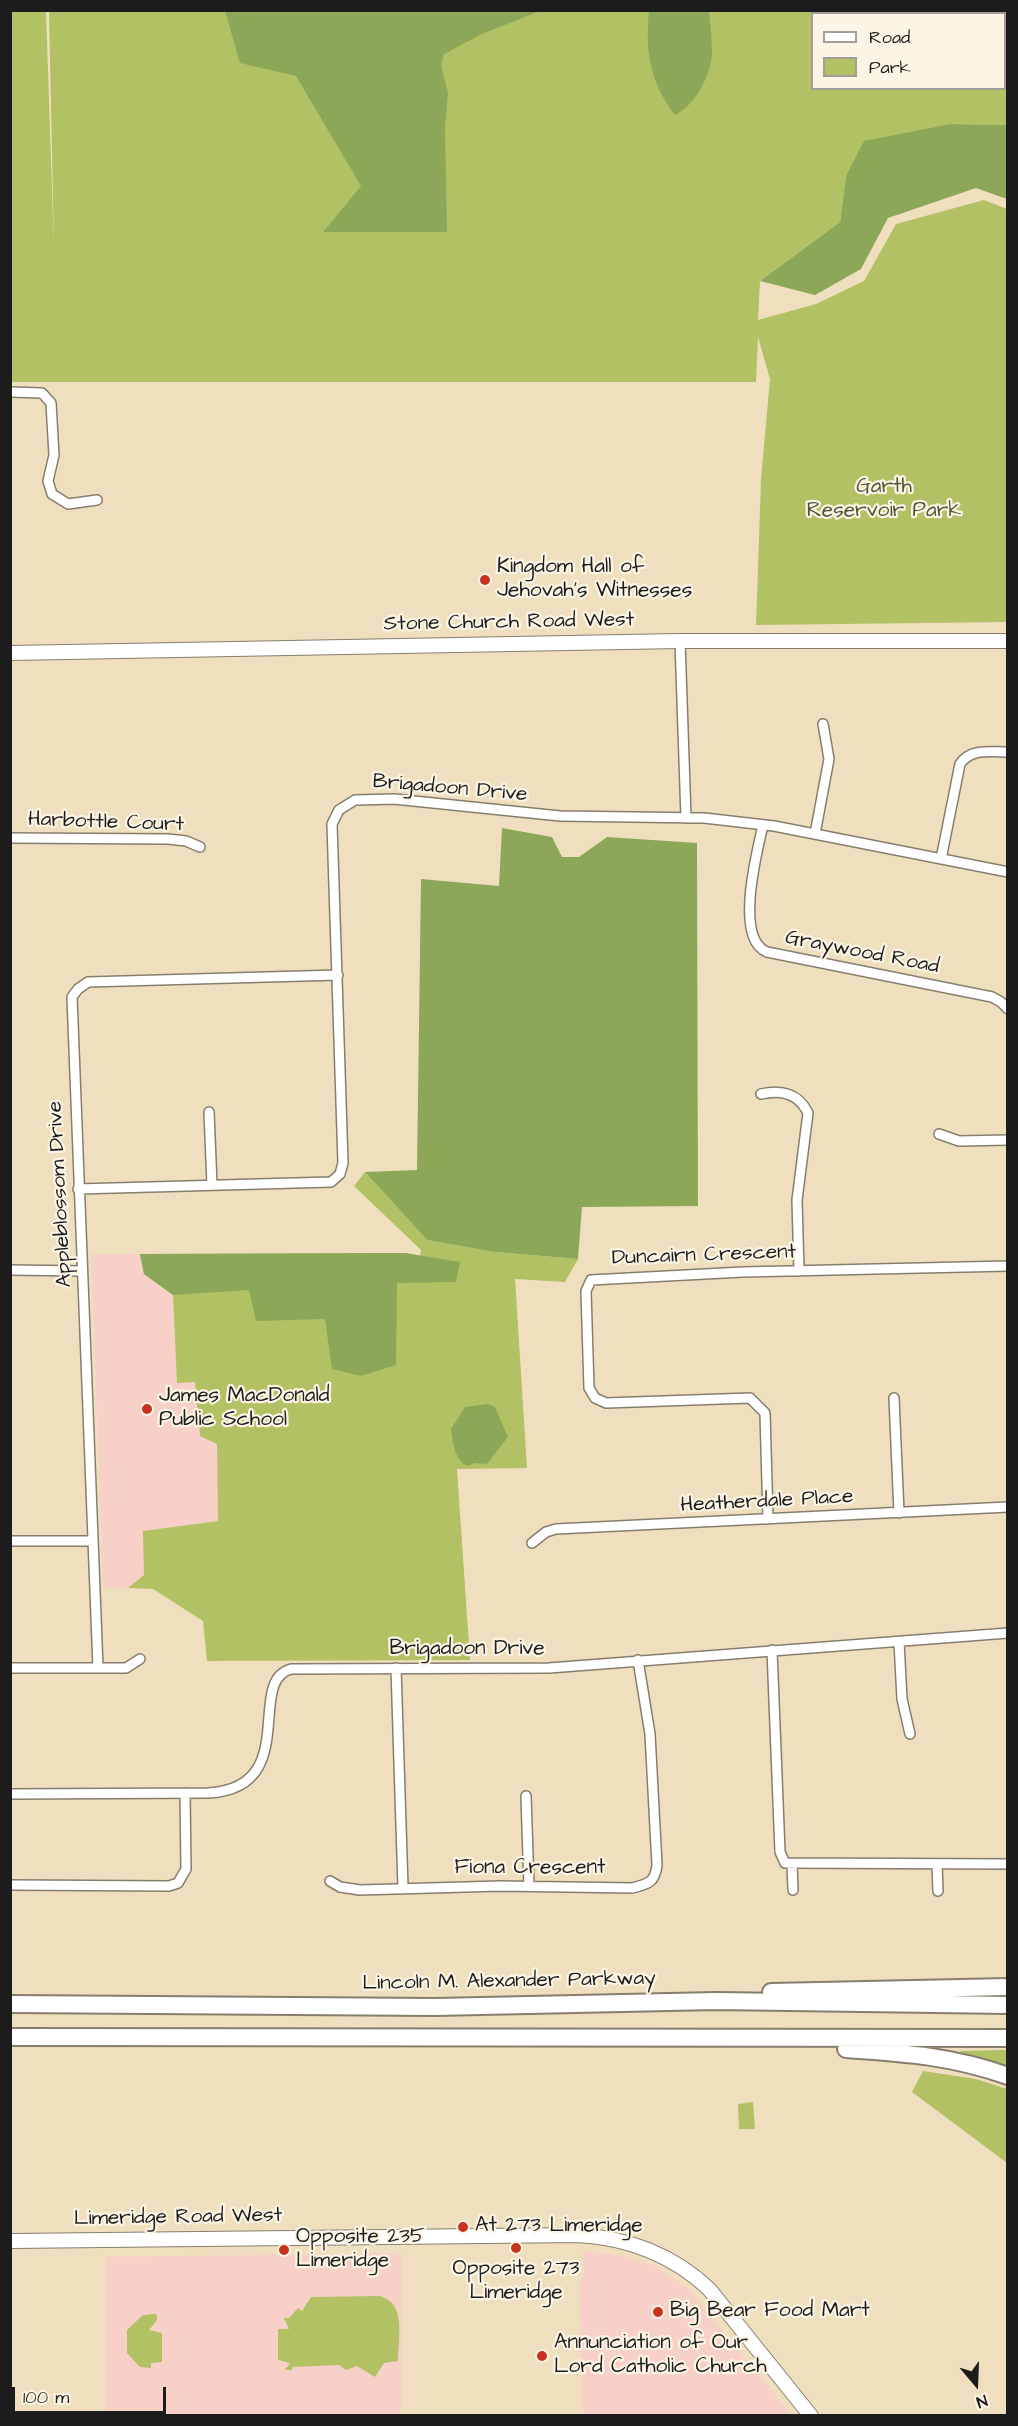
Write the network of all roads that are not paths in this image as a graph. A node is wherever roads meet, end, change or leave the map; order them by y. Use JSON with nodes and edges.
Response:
{"nodes":[{"id":1,"x":10,"y":392,"type":"edge"},
{"id":2,"x":98,"y":500,"type":"dead end"},
{"id":3,"x":680,"y":641,"type":"junction"},
{"id":4,"x":1008,"y":641,"type":"edge"},
{"id":5,"x":10,"y":652,"type":"edge"},
{"id":6,"x":823,"y":724,"type":"dead end"},
{"id":7,"x":1008,"y":752,"type":"edge"},
{"id":8,"x":686,"y":818,"type":"junction"},
{"id":9,"x":763,"y":825,"type":"junction"},
{"id":10,"x":815,"y":834,"type":"junction"},
{"id":11,"x":10,"y":838,"type":"edge"},
{"id":12,"x":200,"y":847,"type":"dead end"},
{"id":13,"x":940,"y":859,"type":"junction"},
{"id":14,"x":1008,"y":872,"type":"edge"},
{"id":15,"x":338,"y":975,"type":"junction"},
{"id":16,"x":1008,"y":1009,"type":"edge"},
{"id":17,"x":761,"y":1094,"type":"dead end"},
{"id":18,"x":209,"y":1112,"type":"dead end"},
{"id":19,"x":939,"y":1134,"type":"dead end"},
{"id":20,"x":1008,"y":1140,"type":"edge"},
{"id":21,"x":212,"y":1185,"type":"junction"},
{"id":22,"x":78,"y":1189,"type":"junction"},
{"id":23,"x":1008,"y":1266,"type":"edge"},
{"id":24,"x":10,"y":1270,"type":"edge"},
{"id":25,"x":82,"y":1271,"type":"junction"},
{"id":26,"x":799,"y":1271,"type":"junction"},
{"id":27,"x":894,"y":1398,"type":"dead end"},
{"id":28,"x":1008,"y":1507,"type":"edge"},
{"id":29,"x":899,"y":1513,"type":"junction"},
{"id":30,"x":768,"y":1519,"type":"junction"},
{"id":31,"x":10,"y":1541,"type":"edge"},
{"id":32,"x":93,"y":1541,"type":"junction"},
{"id":33,"x":532,"y":1543,"type":"dead end"},
{"id":34,"x":1008,"y":1633,"type":"edge"},
{"id":35,"x":899,"y":1642,"type":"junction"},
{"id":36,"x":772,"y":1650,"type":"junction"},
{"id":37,"x":140,"y":1659,"type":"dead end"},
{"id":38,"x":638,"y":1660,"type":"junction"},
{"id":39,"x":10,"y":1668,"type":"edge"},
{"id":40,"x":98,"y":1668,"type":"junction"},
{"id":41,"x":396,"y":1668,"type":"junction"},
{"id":42,"x":910,"y":1734,"type":"dead end"},
{"id":43,"x":184,"y":1793,"type":"junction"},
{"id":44,"x":10,"y":1794,"type":"edge"},
{"id":45,"x":526,"y":1796,"type":"dead end"},
{"id":46,"x":792,"y":1864,"type":"junction"},
{"id":47,"x":1008,"y":1864,"type":"edge"},
{"id":48,"x":937,"y":1865,"type":"junction"},
{"id":49,"x":330,"y":1881,"type":"dead end"},
{"id":50,"x":10,"y":1885,"type":"edge"},
{"id":51,"x":529,"y":1886,"type":"junction"},
{"id":52,"x":403,"y":1888,"type":"junction"},
{"id":53,"x":792,"y":1890,"type":"dead end"},
{"id":54,"x":938,"y":1891,"type":"dead end"},
{"id":55,"x":1008,"y":1987,"type":"edge"},
{"id":56,"x":716,"y":2001,"type":"junction"},
{"id":57,"x":10,"y":2004,"type":"edge"},
{"id":58,"x":1008,"y":2005,"type":"edge"},
{"id":59,"x":10,"y":2037,"type":"edge"},
{"id":60,"x":812,"y":2038,"type":"junction"},
{"id":61,"x":1008,"y":2038,"type":"edge"},
{"id":62,"x":1008,"y":2076,"type":"edge"},
{"id":63,"x":10,"y":2241,"type":"edge"},
{"id":64,"x":808,"y":2415,"type":"edge"}],
"edges":[{"from":1,"to":2,"type":"street"},
{"from":3,"to":4,"type":"main road","name":"Stone Church Road West"},
{"from":3,"to":5,"type":"main road","name":"Stone Church Road West"},
{"from":3,"to":8,"type":"street"},
{"from":6,"to":10,"type":"street"},
{"from":7,"to":13,"type":"street"},
{"from":8,"to":9,"type":"street","name":"Brigadoon Drive"},
{"from":8,"to":15,"type":"street","name":"Brigadoon Drive"},
{"from":9,"to":10,"type":"street","name":"Brigadoon Drive"},
{"from":9,"to":16,"type":"street","name":"Graywood Road"},
{"from":10,"to":13,"type":"street","name":"Brigadoon Drive"},
{"from":11,"to":12,"type":"street","name":"Harbottle Court"},
{"from":13,"to":14,"type":"street","name":"Brigadoon Drive"},
{"from":15,"to":21,"type":"street","name":"Brigadoon Drive"},
{"from":15,"to":22,"type":"street","name":"Appleblossom Drive"},
{"from":17,"to":26,"type":"street"},
{"from":18,"to":21,"type":"street"},
{"from":19,"to":20,"type":"street"},
{"from":21,"to":22,"type":"street","name":"Brigadoon Drive"},
{"from":22,"to":25,"type":"street","name":"Appleblossom Drive"},
{"from":23,"to":26,"type":"street","name":"Duncairn Crescent"},
{"from":24,"to":25,"type":"street"},
{"from":25,"to":32,"type":"street","name":"Appleblossom Drive"},
{"from":26,"to":30,"type":"street","name":"Duncairn Crescent"},
{"from":27,"to":29,"type":"street"},
{"from":28,"to":29,"type":"street","name":"Heatherdale Place"},
{"from":29,"to":30,"type":"street","name":"Heatherdale Place"},
{"from":30,"to":33,"type":"street","name":"Heatherdale Place"},
{"from":31,"to":32,"type":"street"},
{"from":32,"to":40,"type":"street","name":"Appleblossom Drive"},
{"from":34,"to":35,"type":"street","name":"Brigadoon Drive"},
{"from":35,"to":36,"type":"street","name":"Brigadoon Drive"},
{"from":35,"to":42,"type":"street"},
{"from":36,"to":38,"type":"street","name":"Brigadoon Drive"},
{"from":36,"to":46,"type":"street"},
{"from":37,"to":40,"type":"street"},
{"from":38,"to":41,"type":"street","name":"Brigadoon Drive"},
{"from":38,"to":51,"type":"street","name":"Fiona Crescent"},
{"from":39,"to":40,"type":"street"},
{"from":41,"to":43,"type":"street","name":"Brigadoon Drive"},
{"from":41,"to":52,"type":"street"},
{"from":43,"to":44,"type":"street","name":"Brigadoon Drive"},
{"from":43,"to":50,"type":"street"},
{"from":45,"to":51,"type":"street"},
{"from":46,"to":48,"type":"street"},
{"from":46,"to":53,"type":"street"},
{"from":47,"to":48,"type":"street"},
{"from":48,"to":54,"type":"street"},
{"from":49,"to":52,"type":"street","name":"Fiona Crescent"},
{"from":51,"to":52,"type":"street","name":"Fiona Crescent"},
{"from":55,"to":56,"type":"highway"},
{"from":56,"to":57,"type":"highway","name":"Lincoln M. Alexander Parkway"},
{"from":56,"to":58,"type":"highway","name":"Lincoln M. Alexander Parkway"},
{"from":59,"to":60,"type":"highway"},
{"from":60,"to":61,"type":"highway"},
{"from":60,"to":62,"type":"highway"},
{"from":63,"to":64,"type":"main road","name":"Limeridge Road West"}]}
